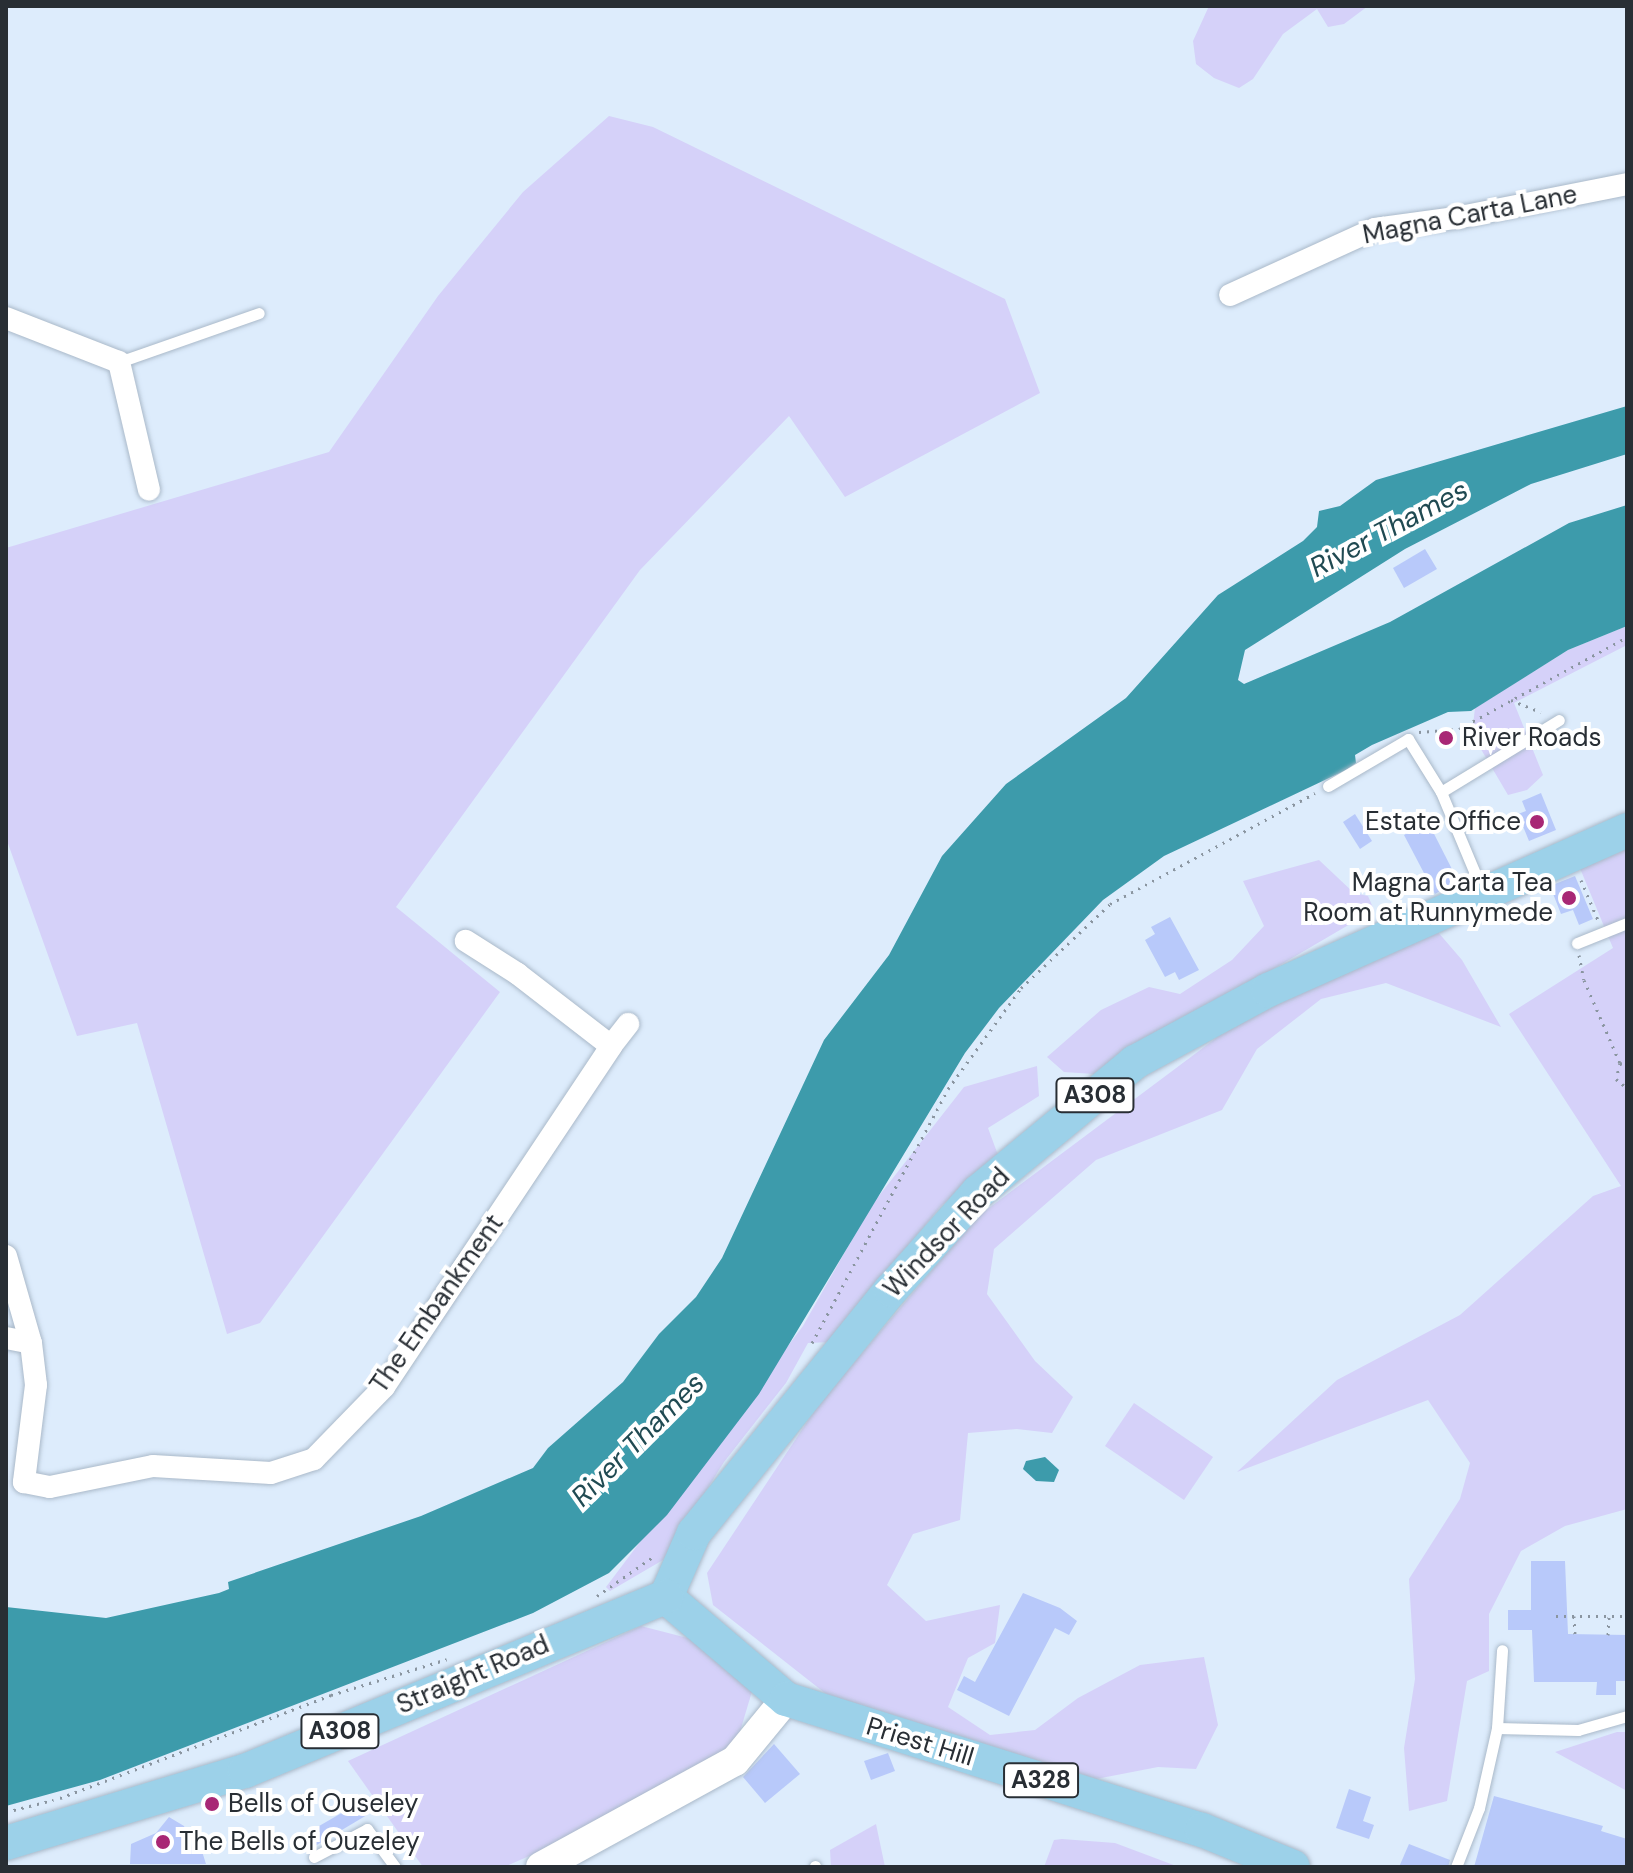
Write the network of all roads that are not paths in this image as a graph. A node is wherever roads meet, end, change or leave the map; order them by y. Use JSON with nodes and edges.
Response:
{"nodes":[{"id":1,"x":1627,"y":184,"type":"edge"},
{"id":2,"x":1230,"y":295,"type":"dead end"},
{"id":3,"x":259,"y":313,"type":"dead end"},
{"id":4,"x":6,"y":318,"type":"edge"},
{"id":5,"x":119,"y":362,"type":"junction"},
{"id":6,"x":149,"y":490,"type":"dead end"},
{"id":7,"x":1559,"y":720,"type":"road end"},
{"id":8,"x":1328,"y":786,"type":"road end"},
{"id":9,"x":1441,"y":792,"type":"junction"},
{"id":10,"x":1627,"y":830,"type":"edge"},
{"id":11,"x":1482,"y":890,"type":"junction"},
{"id":12,"x":1627,"y":923,"type":"edge"},
{"id":13,"x":466,"y":941,"type":"dead end"},
{"id":14,"x":1577,"y":943,"type":"road end"},
{"id":15,"x":628,"y":1024,"type":"dead end"},
{"id":16,"x":611,"y":1046,"type":"junction"},
{"id":17,"x":6,"y":1256,"type":"edge"},
{"id":18,"x":6,"y":1338,"type":"edge"},
{"id":19,"x":31,"y":1343,"type":"junction"},
{"id":20,"x":666,"y":1597,"type":"junction"},
{"id":21,"x":1502,"y":1650,"type":"dead end"},
{"id":22,"x":786,"y":1699,"type":"junction"},
{"id":23,"x":1627,"y":1716,"type":"edge"},
{"id":24,"x":1497,"y":1728,"type":"junction"},
{"id":25,"x":6,"y":1843,"type":"edge"},
{"id":26,"x":314,"y":1857,"type":"dead end"},
{"id":27,"x":550,"y":1865,"type":"edge"},
{"id":28,"x":395,"y":1867,"type":"edge"},
{"id":29,"x":1293,"y":1867,"type":"edge"},
{"id":30,"x":1456,"y":1867,"type":"edge"}],
"edges":[{"from":1,"to":2,"type":"street","name":"Magna Carta Lane"},
{"from":3,"to":5,"type":"lane"},
{"from":4,"to":5,"type":"street"},
{"from":5,"to":6,"type":"street"},
{"from":7,"to":9,"type":"lane"},
{"from":8,"to":9,"type":"lane"},
{"from":9,"to":11,"type":"lane"},
{"from":10,"to":11,"type":"main road","name":"Windsor Road","number":"A308"},
{"from":11,"to":20,"type":"main road","name":"Windsor Road","number":"A308"},
{"from":12,"to":14,"type":"lane"},
{"from":13,"to":16,"type":"street"},
{"from":15,"to":16,"type":"street"},
{"from":16,"to":19,"type":"street","name":"The Embankment"},
{"from":17,"to":19,"type":"street"},
{"from":18,"to":19,"type":"street"},
{"from":20,"to":22,"type":"main road","name":"Priest Hill","number":"A328"},
{"from":20,"to":25,"type":"main road","name":"Straight Road","number":"A308"},
{"from":21,"to":24,"type":"lane"},
{"from":22,"to":27,"type":"main road"},
{"from":22,"to":29,"type":"main road","name":"Priest Hill","number":"A328"},
{"from":23,"to":24,"type":"lane"},
{"from":24,"to":30,"type":"lane"},
{"from":26,"to":28,"type":"lane"}]}
